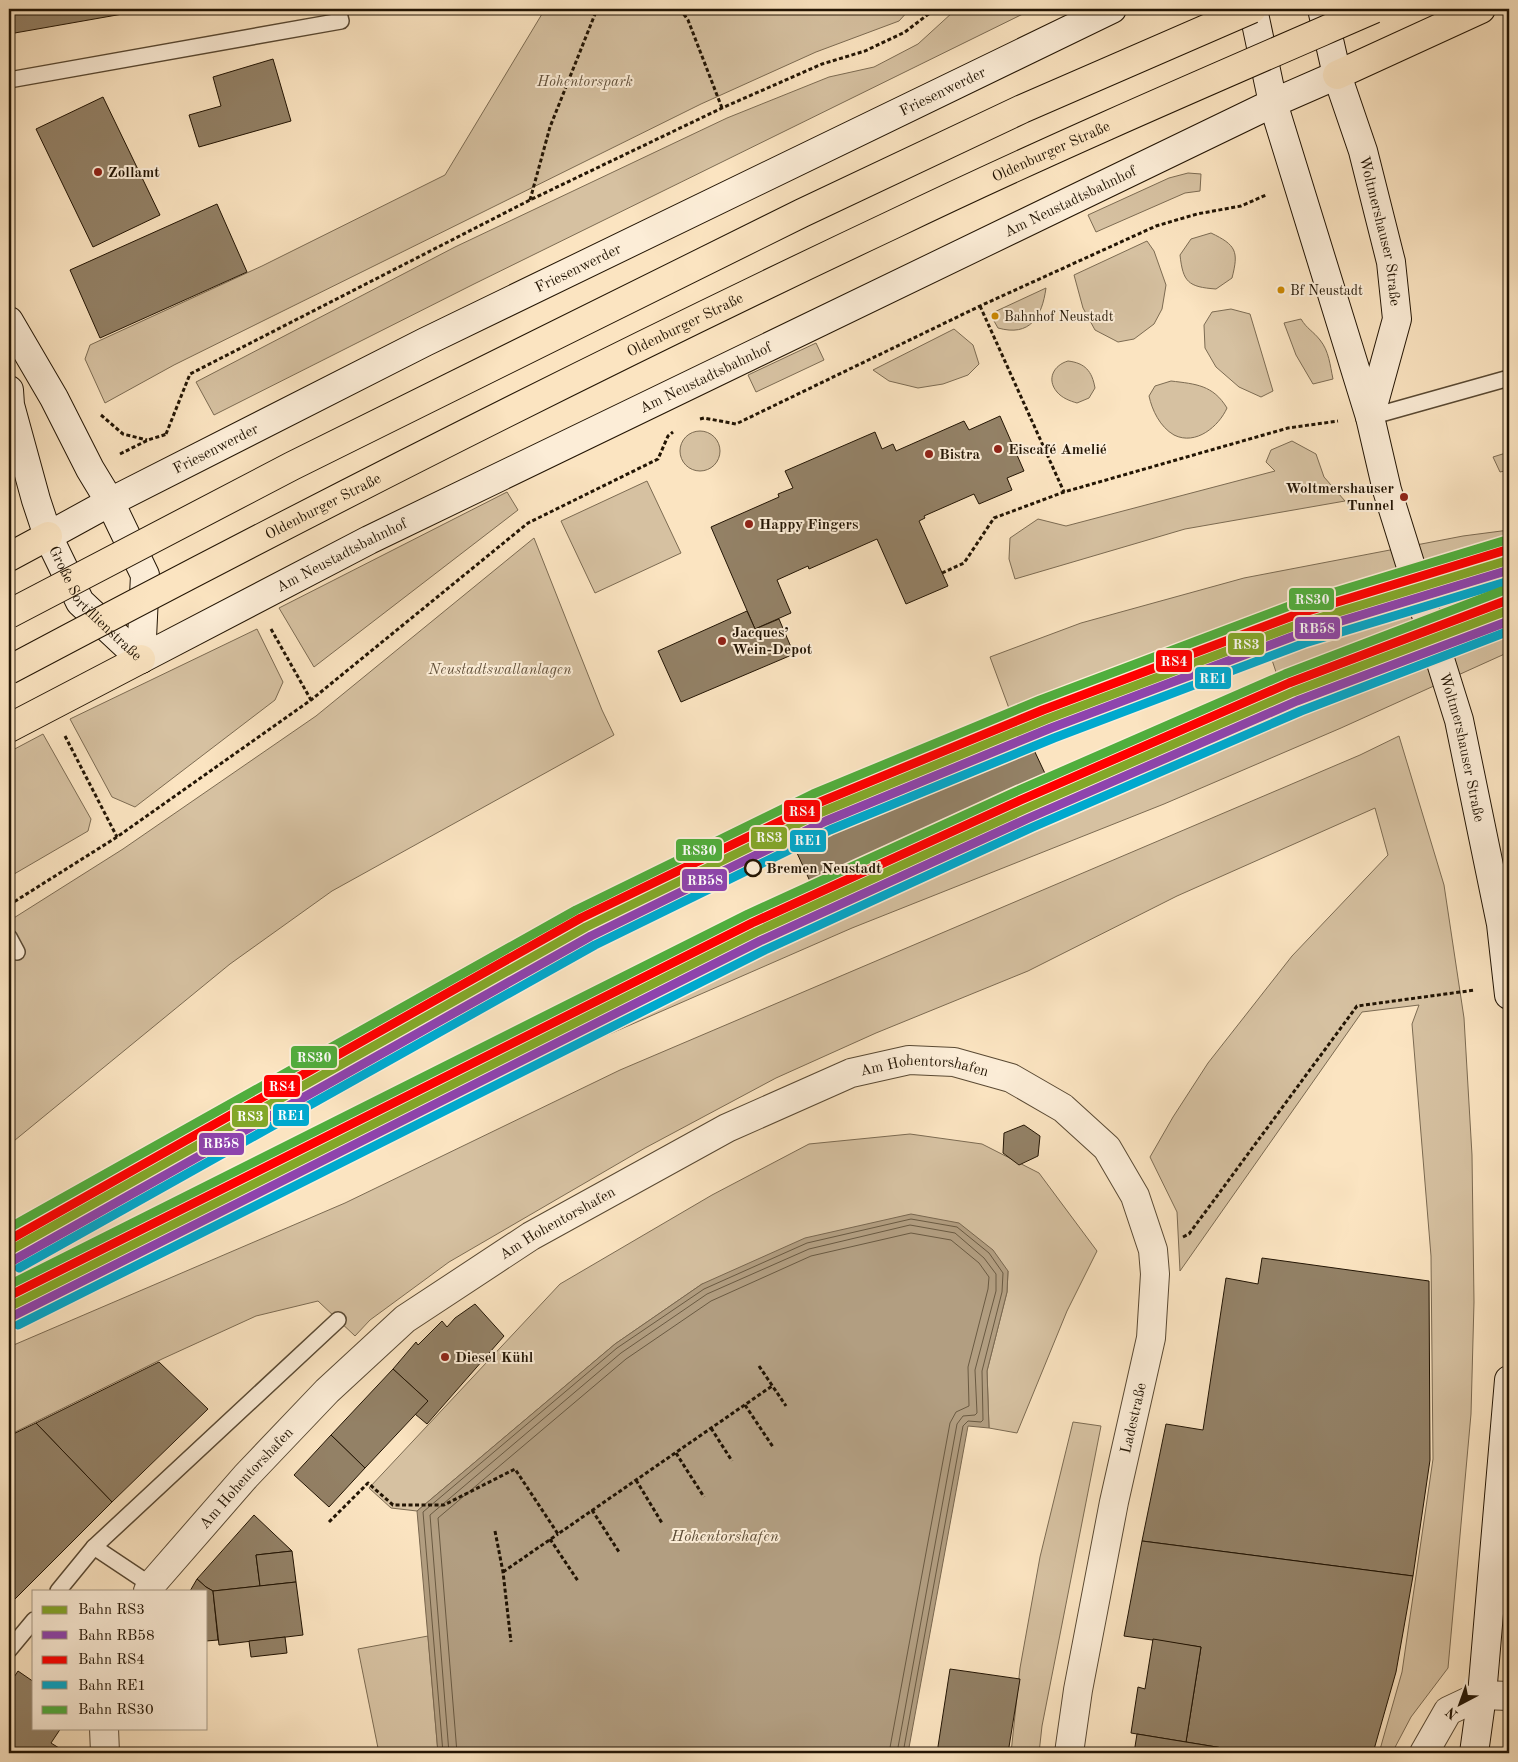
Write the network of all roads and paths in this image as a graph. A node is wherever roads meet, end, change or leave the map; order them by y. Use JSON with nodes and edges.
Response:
{"nodes":[{"id":1,"x":338,"y":9,"type":"edge"},
{"id":2,"x":597,"y":9,"type":"edge"},
{"id":3,"x":680,"y":9,"type":"edge"},
{"id":4,"x":935,"y":9,"type":"edge"},
{"id":5,"x":1112,"y":9,"type":"edge"},
{"id":6,"x":1253,"y":9,"type":"edge"},
{"id":7,"x":1322,"y":9,"type":"edge"},
{"id":8,"x":1374,"y":9,"type":"edge"},
{"id":9,"x":1482,"y":9,"type":"edge"},
{"id":10,"x":1337,"y":75,"type":"junction"},
{"id":11,"x":9,"y":80,"type":"edge"},
{"id":12,"x":1273,"y":102,"type":"junction"},
{"id":13,"x":722,"y":108,"type":"junction"},
{"id":14,"x":1297,"y":182,"type":"junction"},
{"id":15,"x":530,"y":200,"type":"junction"},
{"id":16,"x":980,"y":306,"type":"junction"},
{"id":17,"x":9,"y":321,"type":"edge"},
{"id":18,"x":1509,"y":378,"type":"edge"},
{"id":19,"x":9,"y":390,"type":"edge"},
{"id":20,"x":1370,"y":417,"type":"junction"},
{"id":21,"x":696,"y":419,"type":"dead end"},
{"id":22,"x":674,"y":431,"type":"dead end"},
{"id":23,"x":166,"y":434,"type":"dead end"},
{"id":24,"x":1064,"y":492,"type":"junction"},
{"id":25,"x":110,"y":502,"type":"junction"},
{"id":26,"x":48,"y":536,"type":"junction"},
{"id":27,"x":9,"y":557,"type":"edge"},
{"id":28,"x":942,"y":573,"type":"dead end"},
{"id":29,"x":9,"y":614,"type":"edge"},
{"id":30,"x":266,"y":621,"type":"dead end"},
{"id":31,"x":141,"y":659,"type":"junction"},
{"id":32,"x":9,"y":670,"type":"edge"},
{"id":33,"x":311,"y":700,"type":"junction"},
{"id":34,"x":9,"y":728,"type":"edge"},
{"id":35,"x":64,"y":732,"type":"dead end"},
{"id":36,"x":117,"y":837,"type":"junction"},
{"id":37,"x":9,"y":905,"type":"edge"},
{"id":38,"x":9,"y":937,"type":"edge"},
{"id":39,"x":17,"y":952,"type":"dead end"},
{"id":40,"x":1470,"y":990,"type":"dead end"},
{"id":41,"x":1509,"y":995,"type":"edge"},
{"id":42,"x":1063,"y":1108,"type":"joint"},
{"id":43,"x":1153,"y":1250,"type":"junction"},
{"id":44,"x":338,"y":1320,"type":"dead end"},
{"id":45,"x":759,"y":1366,"type":"dead end"},
{"id":46,"x":1509,"y":1380,"type":"edge"},
{"id":47,"x":772,"y":1386,"type":"junction"},
{"id":48,"x":745,"y":1405,"type":"junction"},
{"id":49,"x":786,"y":1406,"type":"dead end"},
{"id":50,"x":711,"y":1428,"type":"junction"},
{"id":51,"x":773,"y":1447,"type":"dead end"},
{"id":52,"x":676,"y":1453,"type":"junction"},
{"id":53,"x":732,"y":1461,"type":"dead end"},
{"id":54,"x":636,"y":1480,"type":"junction"},
{"id":55,"x":704,"y":1497,"type":"dead end"},
{"id":56,"x":592,"y":1510,"type":"junction"},
{"id":57,"x":329,"y":1522,"type":"dead end"},
{"id":58,"x":662,"y":1523,"type":"dead end"},
{"id":59,"x":495,"y":1531,"type":"dead end"},
{"id":60,"x":558,"y":1534,"type":"junction"},
{"id":61,"x":550,"y":1539,"type":"junction"},
{"id":62,"x":94,"y":1547,"type":"junction"},
{"id":63,"x":619,"y":1552,"type":"dead end"},
{"id":64,"x":503,"y":1572,"type":"junction"},
{"id":65,"x":578,"y":1581,"type":"dead end"},
{"id":66,"x":150,"y":1588,"type":"edge"},
{"id":67,"x":59,"y":1590,"type":"edge"},
{"id":68,"x":32,"y":1622,"type":"edge"},
{"id":69,"x":511,"y":1642,"type":"dead end"},
{"id":70,"x":9,"y":1650,"type":"edge"},
{"id":71,"x":1482,"y":1695,"type":"junction"},
{"id":72,"x":1509,"y":1696,"type":"edge"},
{"id":73,"x":104,"y":1730,"type":"edge"},
{"id":74,"x":105,"y":1753,"type":"edge"},
{"id":75,"x":1069,"y":1753,"type":"edge"},
{"id":76,"x":1424,"y":1753,"type":"edge"},
{"id":77,"x":1474,"y":1753,"type":"edge"}],
"edges":[{"from":1,"to":11,"type":"lane"},
{"from":2,"to":15,"type":"path"},
{"from":3,"to":13,"type":"path"},
{"from":4,"to":13,"type":"path"},
{"from":5,"to":25,"type":"street","name":"Friesenwerder"},
{"from":6,"to":12,"type":"street","name":"Woltmershauser Straße"},
{"from":6,"to":29,"type":"highway","bridge":true},
{"from":7,"to":10,"type":"street","name":"Woltmershauser Straße"},
{"from":8,"to":32,"type":"highway","name":"Oldenburger Straße","bridge":true},
{"from":9,"to":10,"type":"highway"},
{"from":10,"to":12,"type":"street","name":"Am Neustadtsbahnhof"},
{"from":10,"to":20,"type":"street","name":"Woltmershauser Straße"},
{"from":12,"to":14,"type":"street","name":"Woltmershauser Straße"},
{"from":12,"to":31,"type":"street","name":"Am Neustadtsbahnhof"},
{"from":13,"to":15,"type":"path"},
{"from":14,"to":16,"type":"path"},
{"from":14,"to":20,"type":"street","name":"Woltmershauser Straße"},
{"from":15,"to":23,"type":"path"},
{"from":16,"to":21,"type":"path"},
{"from":16,"to":24,"type":"path"},
{"from":17,"to":25,"type":"street","name":"Große Sortillienstraße"},
{"from":18,"to":20,"type":"lane"},
{"from":19,"to":26,"type":"street","name":"Große Sortillienstraße"},
{"from":20,"to":24,"type":"path"},
{"from":20,"to":41,"type":"street","name":"Woltmershauser Straße"},
{"from":22,"to":33,"type":"path"},
{"from":24,"to":28,"type":"path"},
{"from":25,"to":26,"type":"street","name":"Friesenwerder"},
{"from":25,"to":31,"type":"street","name":"Große Sortillienstraße"},
{"from":26,"to":27,"type":"highway"},
{"from":26,"to":31,"type":"street","name":"Große Sortillienstraße"},
{"from":30,"to":33,"type":"path"},
{"from":31,"to":34,"type":"highway"},
{"from":33,"to":36,"type":"path"},
{"from":35,"to":36,"type":"path"},
{"from":36,"to":37,"type":"path"},
{"from":38,"to":39,"type":"lane"},
{"from":40,"to":43,"type":"path"},
{"from":42,"to":43,"type":"street","name":"Ladestraße"},
{"from":42,"to":66,"type":"street","name":"Am Hohentorshafen"},
{"from":43,"to":75,"type":"street","name":"Ladestraße"},
{"from":44,"to":62,"type":"lane"},
{"from":45,"to":47,"type":"path"},
{"from":46,"to":71,"type":"street"},
{"from":47,"to":48,"type":"path"},
{"from":47,"to":49,"type":"path"},
{"from":48,"to":50,"type":"path"},
{"from":48,"to":51,"type":"path"},
{"from":50,"to":52,"type":"path"},
{"from":50,"to":53,"type":"path"},
{"from":52,"to":54,"type":"path"},
{"from":52,"to":55,"type":"path"},
{"from":54,"to":56,"type":"path"},
{"from":54,"to":58,"type":"path"},
{"from":56,"to":60,"type":"path"},
{"from":56,"to":63,"type":"path"},
{"from":57,"to":60,"type":"path"},
{"from":59,"to":64,"type":"path"},
{"from":60,"to":61,"type":"path"},
{"from":61,"to":64,"type":"path"},
{"from":61,"to":65,"type":"path"},
{"from":62,"to":66,"type":"lane"},
{"from":62,"to":67,"type":"lane"},
{"from":64,"to":69,"type":"path"},
{"from":68,"to":70,"type":"lane"},
{"from":71,"to":72,"type":"street"},
{"from":71,"to":76,"type":"street"},
{"from":71,"to":77,"type":"street"},
{"from":73,"to":74,"type":"street"}]}
